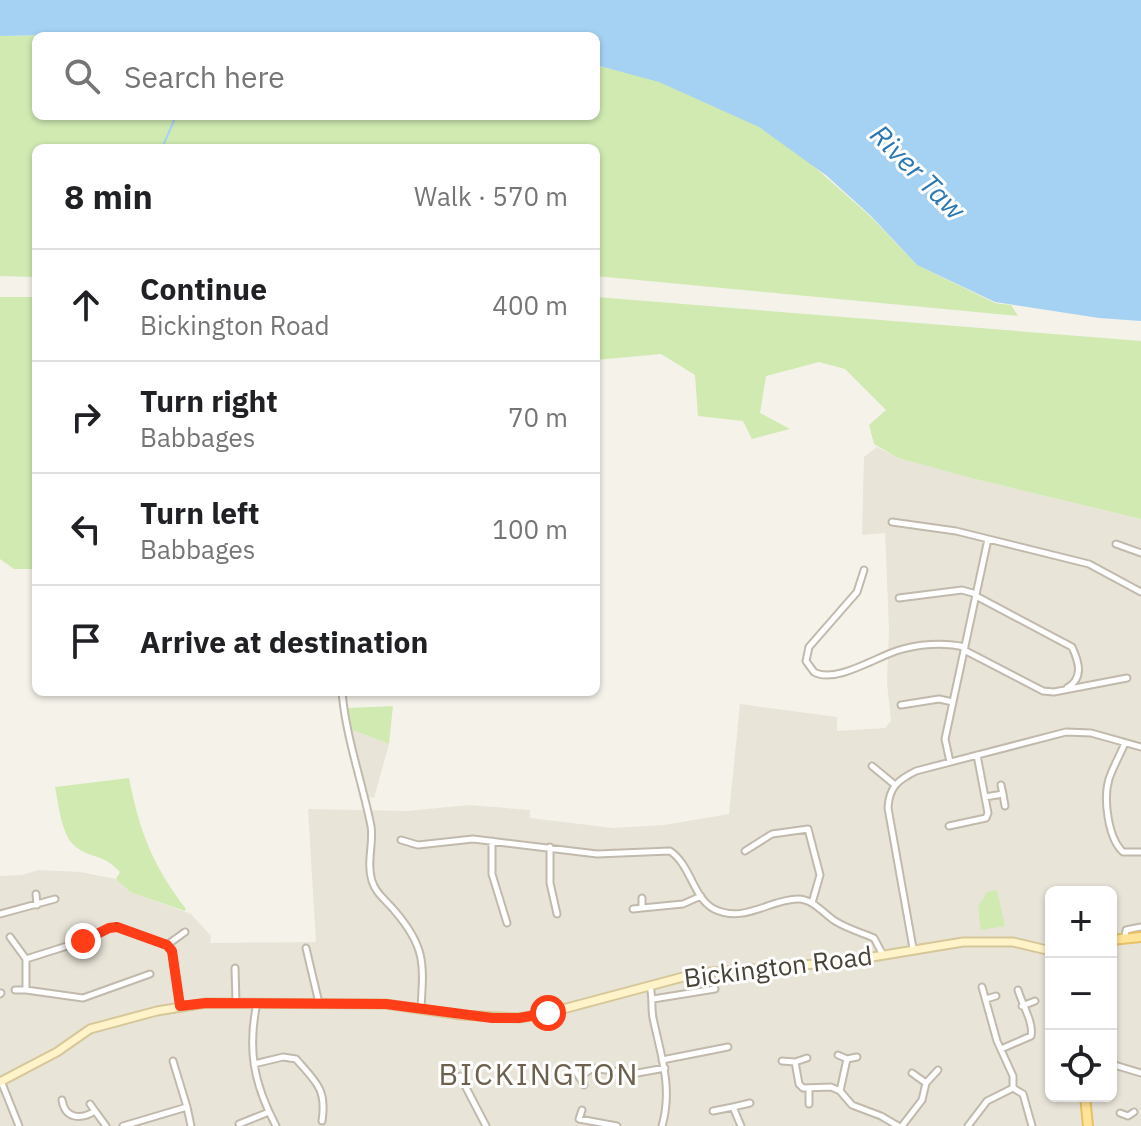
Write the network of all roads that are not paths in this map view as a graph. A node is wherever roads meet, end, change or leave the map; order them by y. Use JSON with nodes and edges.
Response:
{"nodes":[{"id":1,"x":892,"y":522,"type":"dead end"},
{"id":2,"x":988,"y":539,"type":"junction"},
{"id":3,"x":1116,"y":544,"type":"dead end"},
{"id":4,"x":1141,"y":553,"type":"edge"},
{"id":5,"x":864,"y":570,"type":"dead end"},
{"id":6,"x":1141,"y":592,"type":"edge"},
{"id":7,"x":976,"y":595,"type":"junction"},
{"id":8,"x":899,"y":598,"type":"dead end"},
{"id":9,"x":964,"y":649,"type":"junction"},
{"id":10,"x":1127,"y":678,"type":"dead end"},
{"id":11,"x":1063,"y":690,"type":"junction"},
{"id":12,"x":343,"y":696,"type":"edge"},
{"id":13,"x":953,"y":702,"type":"junction"},
{"id":14,"x":901,"y":705,"type":"dead end"},
{"id":15,"x":1125,"y":743,"type":"junction"},
{"id":16,"x":1141,"y":747,"type":"edge"},
{"id":17,"x":977,"y":755,"type":"junction"},
{"id":18,"x":950,"y":762,"type":"junction"},
{"id":19,"x":872,"y":766,"type":"dead end"},
{"id":20,"x":895,"y":785,"type":"junction"},
{"id":21,"x":1001,"y":785,"type":"dead end"},
{"id":22,"x":1003,"y":794,"type":"junction"},
{"id":23,"x":985,"y":797,"type":"junction"},
{"id":24,"x":1005,"y":806,"type":"dead end"},
{"id":25,"x":949,"y":826,"type":"dead end"},
{"id":26,"x":401,"y":840,"type":"dead end"},
{"id":27,"x":492,"y":841,"type":"junction"},
{"id":28,"x":550,"y":847,"type":"junction"},
{"id":29,"x":745,"y":851,"type":"dead end"},
{"id":30,"x":1141,"y":852,"type":"edge"},
{"id":31,"x":36,"y":894,"type":"dead end"},
{"id":32,"x":701,"y":896,"type":"junction"},
{"id":33,"x":642,"y":898,"type":"dead end"},
{"id":34,"x":55,"y":899,"type":"dead end"},
{"id":35,"x":812,"y":903,"type":"junction"},
{"id":36,"x":37,"y":905,"type":"junction"},
{"id":37,"x":642,"y":908,"type":"junction"},
{"id":38,"x":633,"y":909,"type":"dead end"},
{"id":39,"x":0,"y":914,"type":"edge"},
{"id":40,"x":557,"y":914,"type":"dead end"},
{"id":41,"x":507,"y":923,"type":"dead end"},
{"id":42,"x":1141,"y":927,"type":"edge"},
{"id":43,"x":185,"y":932,"type":"dead end"},
{"id":44,"x":10,"y":937,"type":"dead end"},
{"id":45,"x":1125,"y":937,"type":"junction"},
{"id":46,"x":1141,"y":937,"type":"edge"},
{"id":47,"x":1117,"y":939,"type":"edge"},
{"id":48,"x":167,"y":945,"type":"junction"},
{"id":49,"x":306,"y":948,"type":"dead end"},
{"id":50,"x":913,"y":948,"type":"junction"},
{"id":51,"x":1045,"y":950,"type":"edge"},
{"id":52,"x":883,"y":955,"type":"junction"},
{"id":53,"x":26,"y":959,"type":"junction"},
{"id":54,"x":235,"y":968,"type":"dead end"},
{"id":55,"x":150,"y":974,"type":"dead end"},
{"id":56,"x":650,"y":985,"type":"junction"},
{"id":57,"x":982,"y":987,"type":"dead end"},
{"id":58,"x":715,"y":989,"type":"dead end"},
{"id":59,"x":15,"y":990,"type":"dead end"},
{"id":60,"x":26,"y":990,"type":"junction"},
{"id":61,"x":1018,"y":990,"type":"dead end"},
{"id":62,"x":996,"y":996,"type":"dead end"},
{"id":63,"x":653,"y":999,"type":"junction"},
{"id":64,"x":986,"y":999,"type":"junction"},
{"id":65,"x":1035,"y":1001,"type":"dead end"},
{"id":66,"x":236,"y":1002,"type":"junction"},
{"id":67,"x":257,"y":1002,"type":"junction"},
{"id":68,"x":319,"y":1003,"type":"junction"},
{"id":69,"x":180,"y":1006,"type":"junction"},
{"id":70,"x":1022,"y":1006,"type":"junction"},
{"id":71,"x":421,"y":1007,"type":"junction"},
{"id":72,"x":728,"y":1047,"type":"dead end"},
{"id":73,"x":1001,"y":1049,"type":"junction"},
{"id":74,"x":838,"y":1055,"type":"dead end"},
{"id":75,"x":857,"y":1057,"type":"dead end"},
{"id":76,"x":807,"y":1058,"type":"dead end"},
{"id":77,"x":847,"y":1059,"type":"junction"},
{"id":78,"x":662,"y":1060,"type":"junction"},
{"id":79,"x":173,"y":1061,"type":"dead end"},
{"id":80,"x":782,"y":1061,"type":"dead end"},
{"id":81,"x":795,"y":1062,"type":"junction"},
{"id":82,"x":254,"y":1064,"type":"junction"},
{"id":83,"x":1117,"y":1066,"type":"edge"},
{"id":84,"x":665,"y":1068,"type":"junction"},
{"id":85,"x":575,"y":1070,"type":"dead end"},
{"id":86,"x":938,"y":1070,"type":"dead end"},
{"id":87,"x":912,"y":1073,"type":"dead end"},
{"id":88,"x":1141,"y":1073,"type":"edge"},
{"id":89,"x":460,"y":1076,"type":"dead end"},
{"id":90,"x":581,"y":1076,"type":"junction"},
{"id":91,"x":0,"y":1081,"type":"edge"},
{"id":92,"x":926,"y":1083,"type":"junction"},
{"id":93,"x":584,"y":1085,"type":"dead end"},
{"id":94,"x":1013,"y":1088,"type":"junction"},
{"id":95,"x":809,"y":1089,"type":"junction"},
{"id":96,"x":840,"y":1091,"type":"junction"},
{"id":97,"x":1086,"y":1102,"type":"edge"},
{"id":98,"x":750,"y":1103,"type":"dead end"},
{"id":99,"x":90,"y":1104,"type":"dead end"},
{"id":100,"x":809,"y":1104,"type":"dead end"},
{"id":101,"x":60,"y":1105,"type":"dead end"},
{"id":102,"x":187,"y":1107,"type":"junction"},
{"id":103,"x":733,"y":1107,"type":"junction"},
{"id":104,"x":582,"y":1110,"type":"dead end"},
{"id":105,"x":95,"y":1111,"type":"junction"},
{"id":106,"x":713,"y":1111,"type":"dead end"},
{"id":107,"x":269,"y":1112,"type":"junction"},
{"id":108,"x":1134,"y":1112,"type":"dead end"},
{"id":109,"x":1120,"y":1113,"type":"dead end"},
{"id":110,"x":1128,"y":1116,"type":"junction"},
{"id":111,"x":322,"y":1121,"type":"dead end"},
{"id":112,"x":578,"y":1123,"type":"edge"},
{"id":113,"x":239,"y":1124,"type":"dead end"},
{"id":114,"x":19,"y":1126,"type":"edge"},
{"id":115,"x":106,"y":1126,"type":"edge"},
{"id":116,"x":123,"y":1126,"type":"edge"},
{"id":117,"x":191,"y":1126,"type":"edge"},
{"id":118,"x":276,"y":1126,"type":"edge"},
{"id":119,"x":486,"y":1126,"type":"edge"},
{"id":120,"x":617,"y":1126,"type":"edge"},
{"id":121,"x":662,"y":1126,"type":"edge"},
{"id":122,"x":741,"y":1126,"type":"edge"},
{"id":123,"x":900,"y":1126,"type":"edge"},
{"id":124,"x":968,"y":1126,"type":"edge"},
{"id":125,"x":1032,"y":1126,"type":"edge"},
{"id":126,"x":1088,"y":1126,"type":"edge"},
{"id":127,"x":1131,"y":1126,"type":"edge"}],
"edges":[{"from":1,"to":2,"type":"street"},
{"from":2,"to":6,"type":"street"},
{"from":2,"to":7,"type":"street"},
{"from":3,"to":4,"type":"street"},
{"from":5,"to":9,"type":"street"},
{"from":7,"to":8,"type":"street"},
{"from":7,"to":9,"type":"street"},
{"from":7,"to":11,"type":"street"},
{"from":9,"to":11,"type":"street"},
{"from":9,"to":13,"type":"street"},
{"from":10,"to":11,"type":"street"},
{"from":12,"to":71,"type":"street"},
{"from":13,"to":14,"type":"street"},
{"from":13,"to":18,"type":"street"},
{"from":15,"to":16,"type":"street"},
{"from":15,"to":17,"type":"street"},
{"from":15,"to":30,"type":"street"},
{"from":17,"to":18,"type":"street"},
{"from":17,"to":23,"type":"street"},
{"from":18,"to":20,"type":"street"},
{"from":19,"to":20,"type":"street"},
{"from":20,"to":50,"type":"street"},
{"from":21,"to":22,"type":"street"},
{"from":22,"to":23,"type":"street"},
{"from":22,"to":24,"type":"street"},
{"from":23,"to":25,"type":"street"},
{"from":26,"to":27,"type":"street"},
{"from":27,"to":28,"type":"street"},
{"from":27,"to":41,"type":"street"},
{"from":28,"to":32,"type":"street"},
{"from":28,"to":40,"type":"street"},
{"from":29,"to":35,"type":"street"},
{"from":31,"to":36,"type":"street"},
{"from":32,"to":35,"type":"street"},
{"from":32,"to":37,"type":"street"},
{"from":33,"to":37,"type":"street"},
{"from":34,"to":36,"type":"street"},
{"from":35,"to":52,"type":"street"},
{"from":36,"to":39,"type":"street"},
{"from":37,"to":38,"type":"street"},
{"from":42,"to":45,"type":"street"},
{"from":43,"to":48,"type":"street"},
{"from":44,"to":53,"type":"street"},
{"from":45,"to":46,"type":"main road"},
{"from":45,"to":47,"type":"main road"},
{"from":48,"to":53,"type":"street"},
{"from":48,"to":69,"type":"street"},
{"from":49,"to":68,"type":"street"},
{"from":50,"to":51,"type":"main road","name":"Bickington Road"},
{"from":50,"to":52,"type":"main road","name":"Bickington Road"},
{"from":52,"to":56,"type":"main road","name":"Bickington Road"},
{"from":53,"to":60,"type":"street"},
{"from":54,"to":66,"type":"street"},
{"from":55,"to":60,"type":"street"},
{"from":56,"to":63,"type":"street"},
{"from":56,"to":71,"type":"main road","name":"Bickington Road"},
{"from":57,"to":64,"type":"street"},
{"from":58,"to":63,"type":"street"},
{"from":59,"to":60,"type":"street"},
{"from":61,"to":70,"type":"street"},
{"from":62,"to":64,"type":"street"},
{"from":63,"to":78,"type":"street"},
{"from":64,"to":73,"type":"street"},
{"from":65,"to":70,"type":"street"},
{"from":66,"to":67,"type":"main road","name":"Bickington Road"},
{"from":66,"to":69,"type":"main road","name":"Bickington Road"},
{"from":67,"to":68,"type":"main road","name":"Bickington Road"},
{"from":67,"to":82,"type":"street"},
{"from":68,"to":71,"type":"main road","name":"Bickington Road"},
{"from":69,"to":91,"type":"main road","name":"Bickington Road"},
{"from":70,"to":73,"type":"street"},
{"from":72,"to":78,"type":"street"},
{"from":73,"to":94,"type":"street"},
{"from":74,"to":77,"type":"street"},
{"from":75,"to":77,"type":"street"},
{"from":76,"to":81,"type":"street"},
{"from":77,"to":96,"type":"street"},
{"from":78,"to":84,"type":"street"},
{"from":79,"to":102,"type":"street"},
{"from":80,"to":81,"type":"street"},
{"from":81,"to":95,"type":"street"},
{"from":82,"to":107,"type":"street"},
{"from":82,"to":111,"type":"street"},
{"from":83,"to":88,"type":"street"},
{"from":84,"to":90,"type":"street"},
{"from":84,"to":121,"type":"street"},
{"from":85,"to":90,"type":"street"},
{"from":86,"to":92,"type":"street"},
{"from":87,"to":92,"type":"street"},
{"from":89,"to":119,"type":"street"},
{"from":90,"to":93,"type":"street"},
{"from":91,"to":114,"type":"street"},
{"from":92,"to":123,"type":"street"},
{"from":94,"to":124,"type":"street"},
{"from":94,"to":125,"type":"street"},
{"from":95,"to":96,"type":"street"},
{"from":95,"to":100,"type":"street"},
{"from":96,"to":123,"type":"street"},
{"from":97,"to":126,"type":"main road"},
{"from":98,"to":103,"type":"street"},
{"from":99,"to":105,"type":"street"},
{"from":101,"to":105,"type":"street"},
{"from":102,"to":116,"type":"street"},
{"from":102,"to":117,"type":"street"},
{"from":103,"to":106,"type":"street"},
{"from":103,"to":122,"type":"street"},
{"from":104,"to":112,"type":"street"},
{"from":105,"to":115,"type":"street"},
{"from":107,"to":113,"type":"street"},
{"from":107,"to":118,"type":"street"},
{"from":108,"to":110,"type":"street"},
{"from":109,"to":110,"type":"street"},
{"from":110,"to":127,"type":"street"},
{"from":112,"to":120,"type":"street"}]}
